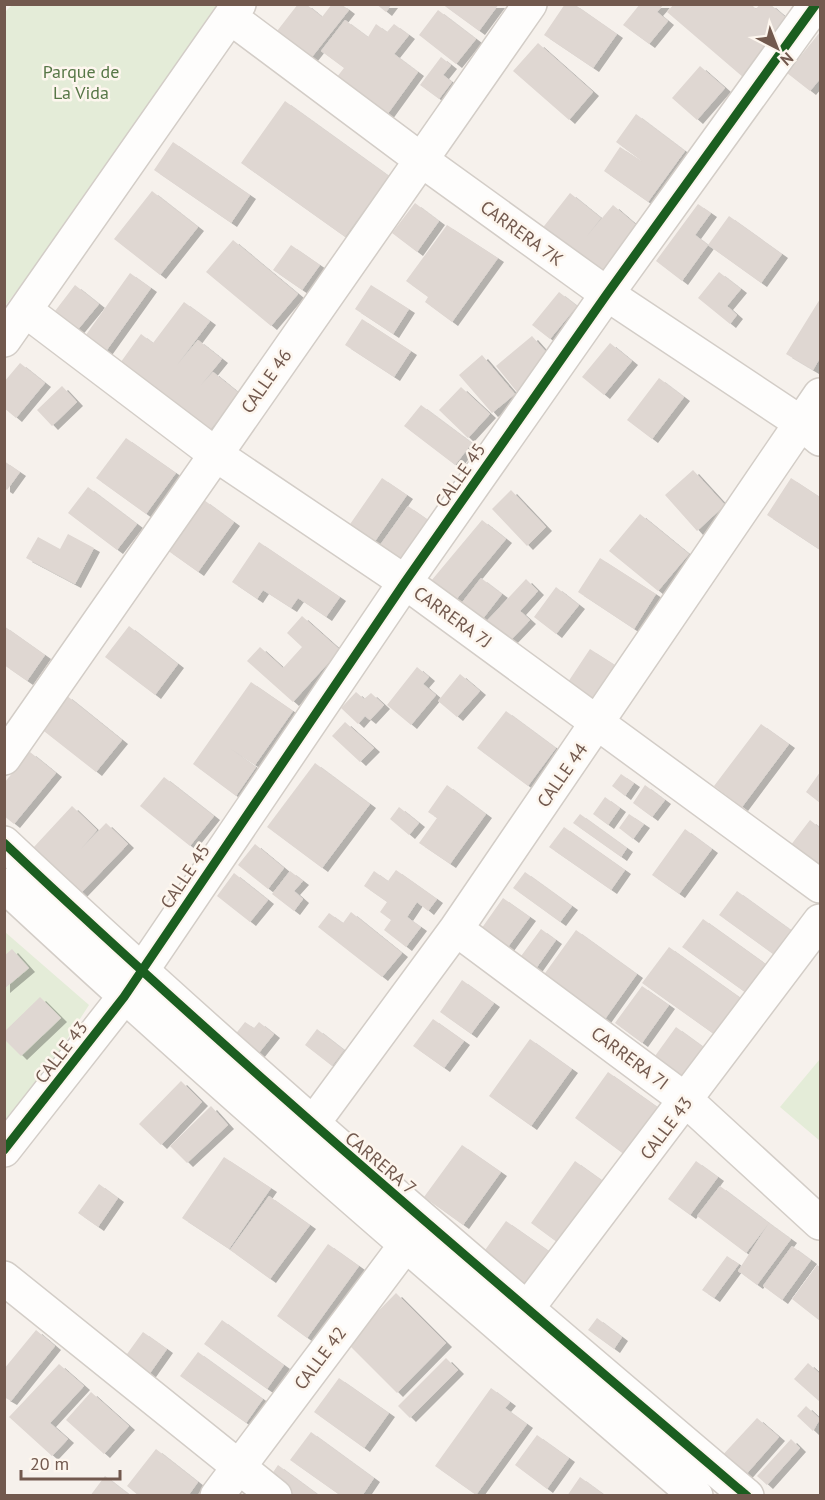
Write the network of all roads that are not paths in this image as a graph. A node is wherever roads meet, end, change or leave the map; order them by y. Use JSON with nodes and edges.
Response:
{"nodes":[{"id":1,"x":530,"y":4,"type":"edge"},
{"id":2,"x":816,"y":4,"type":"edge"},
{"id":3,"x":234,"y":11,"type":"edge"},
{"id":4,"x":420,"y":159,"type":"junction"},
{"id":5,"x":607,"y":294,"type":"junction"},
{"id":6,"x":25,"y":310,"type":"junction"},
{"id":7,"x":4,"y":340,"type":"edge"},
{"id":8,"x":820,"y":395,"type":"edge"},
{"id":9,"x":811,"y":431,"type":"edge"},
{"id":10,"x":215,"y":454,"type":"junction"},
{"id":11,"x":405,"y":582,"type":"junction"},
{"id":12,"x":598,"y":722,"type":"junction"},
{"id":13,"x":4,"y":758,"type":"edge"},
{"id":14,"x":4,"y":843,"type":"edge"},
{"id":15,"x":4,"y":885,"type":"edge"},
{"id":16,"x":820,"y":886,"type":"edge"},
{"id":17,"x":820,"y":921,"type":"edge"},
{"id":18,"x":456,"y":928,"type":"junction"},
{"id":19,"x":132,"y":984,"type":"junction"},
{"id":20,"x":687,"y":1101,"type":"junction"},
{"id":21,"x":303,"y":1137,"type":"junction"},
{"id":22,"x":4,"y":1150,"type":"edge"},
{"id":23,"x":820,"y":1223,"type":"edge"},
{"id":24,"x":415,"y":1232,"type":"junction"},
{"id":25,"x":4,"y":1278,"type":"edge"},
{"id":26,"x":518,"y":1321,"type":"junction"},
{"id":27,"x":238,"y":1465,"type":"junction"},
{"id":28,"x":712,"y":1466,"type":"junction"},
{"id":29,"x":694,"y":1495,"type":"edge"},
{"id":30,"x":217,"y":1496,"type":"edge"},
{"id":31,"x":275,"y":1496,"type":"edge"},
{"id":32,"x":747,"y":1496,"type":"edge"}],
"edges":[{"from":1,"to":4,"type":"street","name":"CALLE 46"},
{"from":2,"to":5,"type":"street","name":"CALLE 45"},
{"from":3,"to":4,"type":"street","name":"CARRERA 7K"},
{"from":3,"to":6,"type":"street"},
{"from":4,"to":5,"type":"street","name":"CARRERA 7K"},
{"from":4,"to":10,"type":"street","name":"CALLE 46"},
{"from":5,"to":9,"type":"street","name":"CARRERA 7K"},
{"from":5,"to":11,"type":"street","name":"CALLE 45"},
{"from":6,"to":7,"type":"street"},
{"from":6,"to":10,"type":"street","name":"CARRERA 7J"},
{"from":8,"to":9,"type":"street","name":"CALLE 44"},
{"from":9,"to":12,"type":"street","name":"CALLE 44"},
{"from":10,"to":11,"type":"street","name":"CARRERA 7J"},
{"from":10,"to":13,"type":"street","name":"CALLE 46"},
{"from":11,"to":12,"type":"street","name":"CARRERA 7J"},
{"from":11,"to":19,"type":"street","name":"CALLE 45"},
{"from":12,"to":16,"type":"street","name":"CARRERA 7J"},
{"from":12,"to":18,"type":"street","name":"CALLE 44"},
{"from":14,"to":19,"type":"street","name":"CARRERA 7"},
{"from":15,"to":19,"type":"street","name":"CARRERA 7"},
{"from":17,"to":20,"type":"street","name":"CALLE 43"},
{"from":18,"to":20,"type":"street","name":"CARRERA 7I"},
{"from":18,"to":21,"type":"street","name":"CALLE 44"},
{"from":19,"to":21,"type":"street","name":"CARRERA 7"},
{"from":19,"to":22,"type":"street","name":"CALLE 43"},
{"from":20,"to":23,"type":"street","name":"CARRERA 7I"},
{"from":20,"to":26,"type":"street","name":"CALLE 43"},
{"from":21,"to":24,"type":"street","name":"CARRERA 7"},
{"from":24,"to":26,"type":"street","name":"CARRERA 7"},
{"from":24,"to":27,"type":"street","name":"CALLE 42"},
{"from":25,"to":27,"type":"street"},
{"from":26,"to":28,"type":"street","name":"CARRERA 7"},
{"from":26,"to":29,"type":"street","name":"CARRERA 7"},
{"from":27,"to":30,"type":"street","name":"CALLE 42"},
{"from":27,"to":31,"type":"street"},
{"from":28,"to":29,"type":"street"},
{"from":28,"to":32,"type":"street","name":"CARRERA 7"}]}
